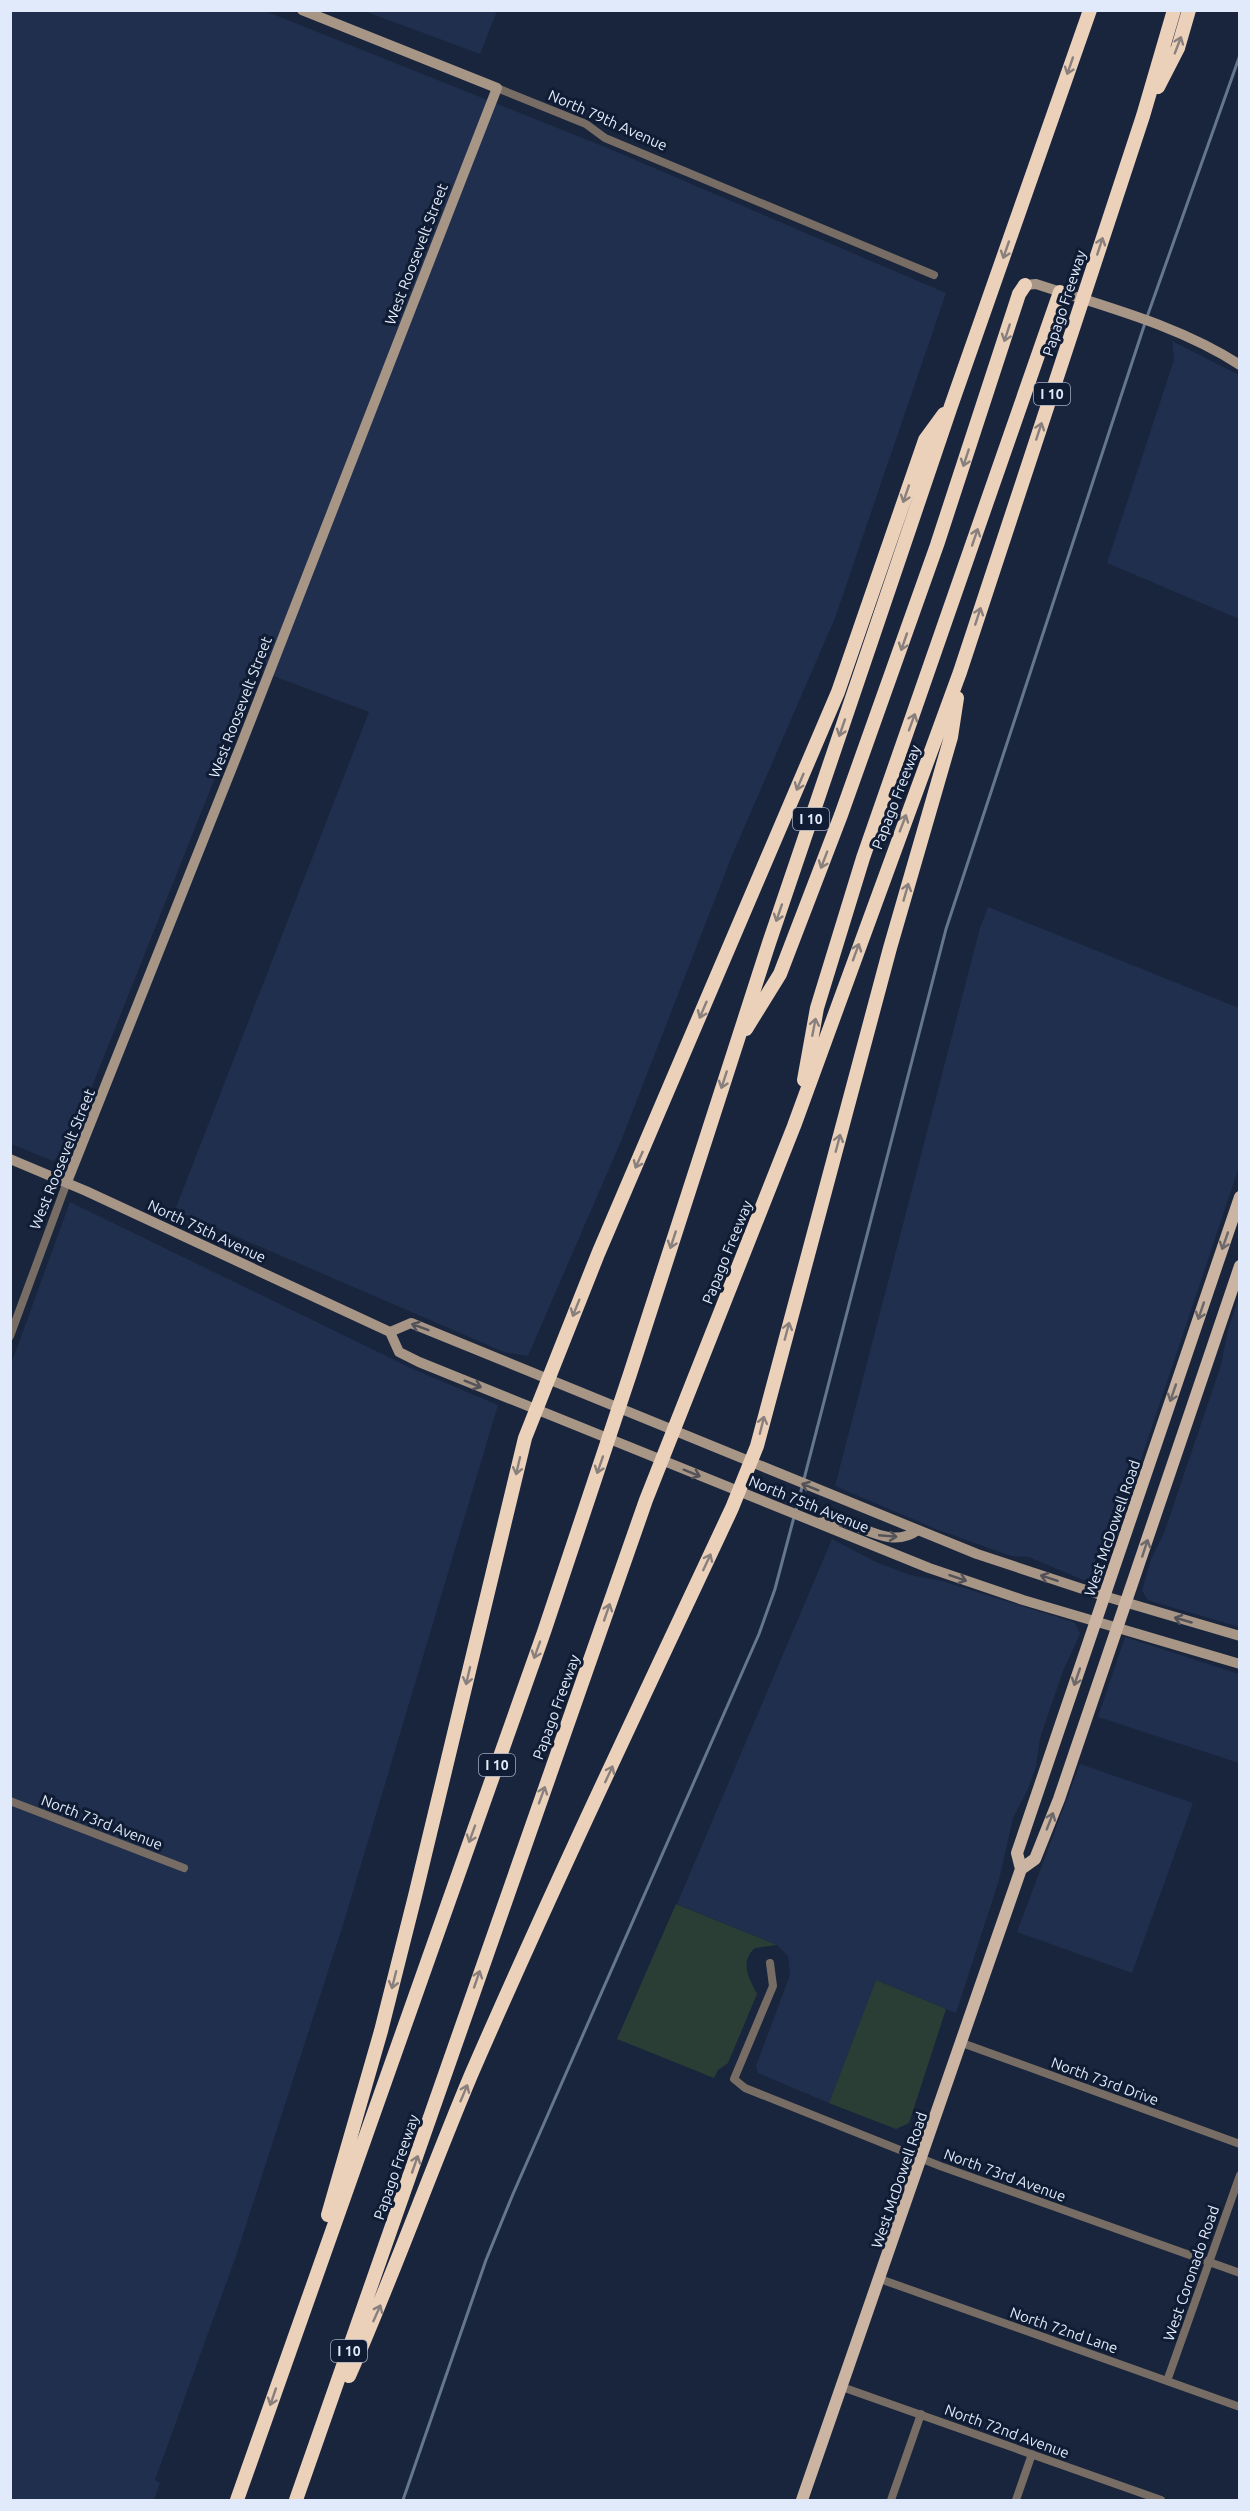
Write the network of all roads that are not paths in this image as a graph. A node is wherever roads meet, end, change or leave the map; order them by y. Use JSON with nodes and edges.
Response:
{"nodes":[{"id":1,"x":302,"y":10,"type":"edge"},
{"id":2,"x":1090,"y":10,"type":"edge"},
{"id":3,"x":1174,"y":10,"type":"edge"},
{"id":4,"x":1189,"y":10,"type":"edge"},
{"id":5,"x":497,"y":88,"type":"junction"},
{"id":6,"x":1143,"y":116,"type":"junction"},
{"id":7,"x":934,"y":275,"type":"dead end"},
{"id":8,"x":1025,"y":285,"type":"joint"},
{"id":9,"x":1060,"y":292,"type":"junction"},
{"id":10,"x":1239,"y":365,"type":"edge"},
{"id":11,"x":951,"y":406,"type":"junction"},
{"id":12,"x":960,"y":672,"type":"junction"},
{"id":13,"x":735,"y":1047,"type":"junction"},
{"id":14,"x":794,"y":1126,"type":"junction"},
{"id":15,"x":10,"y":1159,"type":"edge"},
{"id":16,"x":67,"y":1182,"type":"junction"},
{"id":17,"x":1239,"y":1197,"type":"edge"},
{"id":18,"x":1239,"y":1266,"type":"edge"},
{"id":19,"x":390,"y":1332,"type":"junction"},
{"id":20,"x":10,"y":1336,"type":"edge"},
{"id":21,"x":546,"y":1379,"type":"junction"},
{"id":22,"x":535,"y":1410,"type":"junction"},
{"id":23,"x":750,"y":1462,"type":"junction"},
{"id":24,"x":739,"y":1492,"type":"junction"},
{"id":25,"x":814,"y":1521,"type":"junction"},
{"id":26,"x":918,"y":1530,"type":"junction"},
{"id":27,"x":1104,"y":1596,"type":"junction"},
{"id":28,"x":1126,"y":1603,"type":"junction"},
{"id":29,"x":1096,"y":1622,"type":"junction"},
{"id":30,"x":1118,"y":1628,"type":"junction"},
{"id":31,"x":1239,"y":1636,"type":"edge"},
{"id":32,"x":1239,"y":1664,"type":"edge"},
{"id":33,"x":10,"y":1801,"type":"edge"},
{"id":34,"x":184,"y":1868,"type":"dead end"},
{"id":35,"x":1021,"y":1869,"type":"junction"},
{"id":36,"x":770,"y":1964,"type":"dead end"},
{"id":37,"x":962,"y":2043,"type":"junction"},
{"id":38,"x":1239,"y":2144,"type":"edge"},
{"id":39,"x":922,"y":2159,"type":"junction"},
{"id":40,"x":1239,"y":2175,"type":"edge"},
{"id":41,"x":1209,"y":2261,"type":"junction"},
{"id":42,"x":1239,"y":2273,"type":"edge"},
{"id":43,"x":880,"y":2279,"type":"junction"},
{"id":44,"x":292,"y":2342,"type":"junction"},
{"id":45,"x":1167,"y":2381,"type":"junction"},
{"id":46,"x":842,"y":2387,"type":"junction"},
{"id":47,"x":1239,"y":2407,"type":"edge"},
{"id":48,"x":921,"y":2414,"type":"junction"},
{"id":49,"x":1032,"y":2454,"type":"junction"},
{"id":50,"x":303,"y":2482,"type":"junction"},
{"id":51,"x":1143,"y":2498,"type":"edge"},
{"id":52,"x":237,"y":2500,"type":"edge"},
{"id":53,"x":296,"y":2500,"type":"edge"},
{"id":54,"x":802,"y":2500,"type":"edge"},
{"id":55,"x":891,"y":2500,"type":"edge"},
{"id":56,"x":1016,"y":2500,"type":"edge"},
{"id":57,"x":1161,"y":2500,"type":"edge"}],
"edges":[{"from":1,"to":5,"type":"main road","name":"North 79th Avenue"},
{"from":2,"to":11,"type":"highway","number":"I 10","one_way":true},
{"from":3,"to":6,"type":"highway","name":"Papago Freeway","number":"I 10"},
{"from":6,"to":4,"type":"highway","one_way":true},
{"from":5,"to":7,"type":"street","name":"North 79th Avenue"},
{"from":5,"to":16,"type":"main road","name":"West Roosevelt Street"},
{"from":12,"to":6,"type":"highway","name":"Papago Freeway","number":"I 10","one_way":true},
{"from":8,"to":9,"type":"main road"},
{"from":8,"to":13,"type":"highway","one_way":true},
{"from":9,"to":10,"type":"main road"},
{"from":14,"to":9,"type":"highway","one_way":true},
{"from":11,"to":13,"type":"highway","number":"I 10","one_way":true},
{"from":11,"to":21,"type":"highway","one_way":true},
{"from":14,"to":12,"type":"highway","name":"Papago Freeway","number":"I 10","one_way":true},
{"from":23,"to":12,"type":"highway","one_way":true},
{"from":13,"to":44,"type":"highway","number":"I 10","one_way":true},
{"from":50,"to":14,"type":"highway","name":"Papago Freeway","number":"I 10","one_way":true},
{"from":15,"to":16,"type":"main road","name":"North 75th Avenue"},
{"from":16,"to":19,"type":"main road","name":"North 75th Avenue"},
{"from":16,"to":20,"type":"street","name":"West Roosevelt Street"},
{"from":17,"to":27,"type":"main road","name":"West McDowell Road","one_way":true},
{"from":28,"to":18,"type":"main road","name":"West McDowell Road","one_way":true},
{"from":21,"to":19,"type":"main road","name":"North 75th Avenue","one_way":true},
{"from":19,"to":22,"type":"main road","name":"North 75th Avenue","one_way":true},
{"from":21,"to":22,"type":"highway"},
{"from":21,"to":23,"type":"main road","name":"North 75th Avenue"},
{"from":22,"to":24,"type":"main road","name":"North 75th Avenue","one_way":true},
{"from":22,"to":44,"type":"highway","one_way":true},
{"from":23,"to":24,"type":"highway"},
{"from":26,"to":23,"type":"main road","name":"North 75th Avenue","one_way":true},
{"from":24,"to":25,"type":"main road","name":"North 75th Avenue"},
{"from":50,"to":24,"type":"highway","one_way":true},
{"from":25,"to":26,"type":"main road","one_way":true},
{"from":25,"to":29,"type":"main road","name":"North 75th Avenue","one_way":true},
{"from":27,"to":26,"type":"main road","name":"North 75th Avenue","one_way":true},
{"from":27,"to":28,"type":"main road","name":"North 75th Avenue"},
{"from":27,"to":29,"type":"main road","name":"West McDowell Road"},
{"from":28,"to":30,"type":"main road","name":"West McDowell Road"},
{"from":31,"to":28,"type":"main road","name":"North 75th Avenue","one_way":true},
{"from":29,"to":30,"type":"main road","name":"North 75th Avenue"},
{"from":29,"to":35,"type":"main road","name":"West McDowell Road","one_way":true},
{"from":30,"to":32,"type":"main road","name":"North 75th Avenue"},
{"from":35,"to":30,"type":"main road","name":"West McDowell Road","one_way":true},
{"from":33,"to":34,"type":"street","name":"North 73rd Avenue"},
{"from":35,"to":37,"type":"main road","name":"West McDowell Road"},
{"from":36,"to":39,"type":"street","name":"North 73rd Avenue"},
{"from":37,"to":38,"type":"street","name":"North 73rd Drive"},
{"from":37,"to":39,"type":"main road","name":"West McDowell Road"},
{"from":39,"to":41,"type":"street","name":"North 73rd Avenue"},
{"from":39,"to":43,"type":"main road","name":"West McDowell Road"},
{"from":40,"to":41,"type":"street","name":"West Coronado Road"},
{"from":41,"to":42,"type":"street","name":"North 73rd Avenue"},
{"from":41,"to":45,"type":"street","name":"West Coronado Road"},
{"from":43,"to":45,"type":"street","name":"North 72nd Lane"},
{"from":43,"to":46,"type":"main road","name":"West McDowell Road"},
{"from":44,"to":52,"type":"highway","number":"I 10","one_way":true},
{"from":45,"to":47,"type":"street","name":"North 72nd Lane"},
{"from":46,"to":48,"type":"street","name":"North 72nd Avenue"},
{"from":46,"to":54,"type":"main road","name":"West McDowell Road"},
{"from":48,"to":49,"type":"street","name":"North 72nd Avenue"},
{"from":48,"to":55,"type":"street"},
{"from":49,"to":51,"type":"street","name":"North 72nd Avenue"},
{"from":49,"to":56,"type":"street"},
{"from":50,"to":53,"type":"highway","name":"Papago Freeway","number":"I 10"},
{"from":51,"to":57,"type":"street","name":"North 72nd Avenue"}]}
